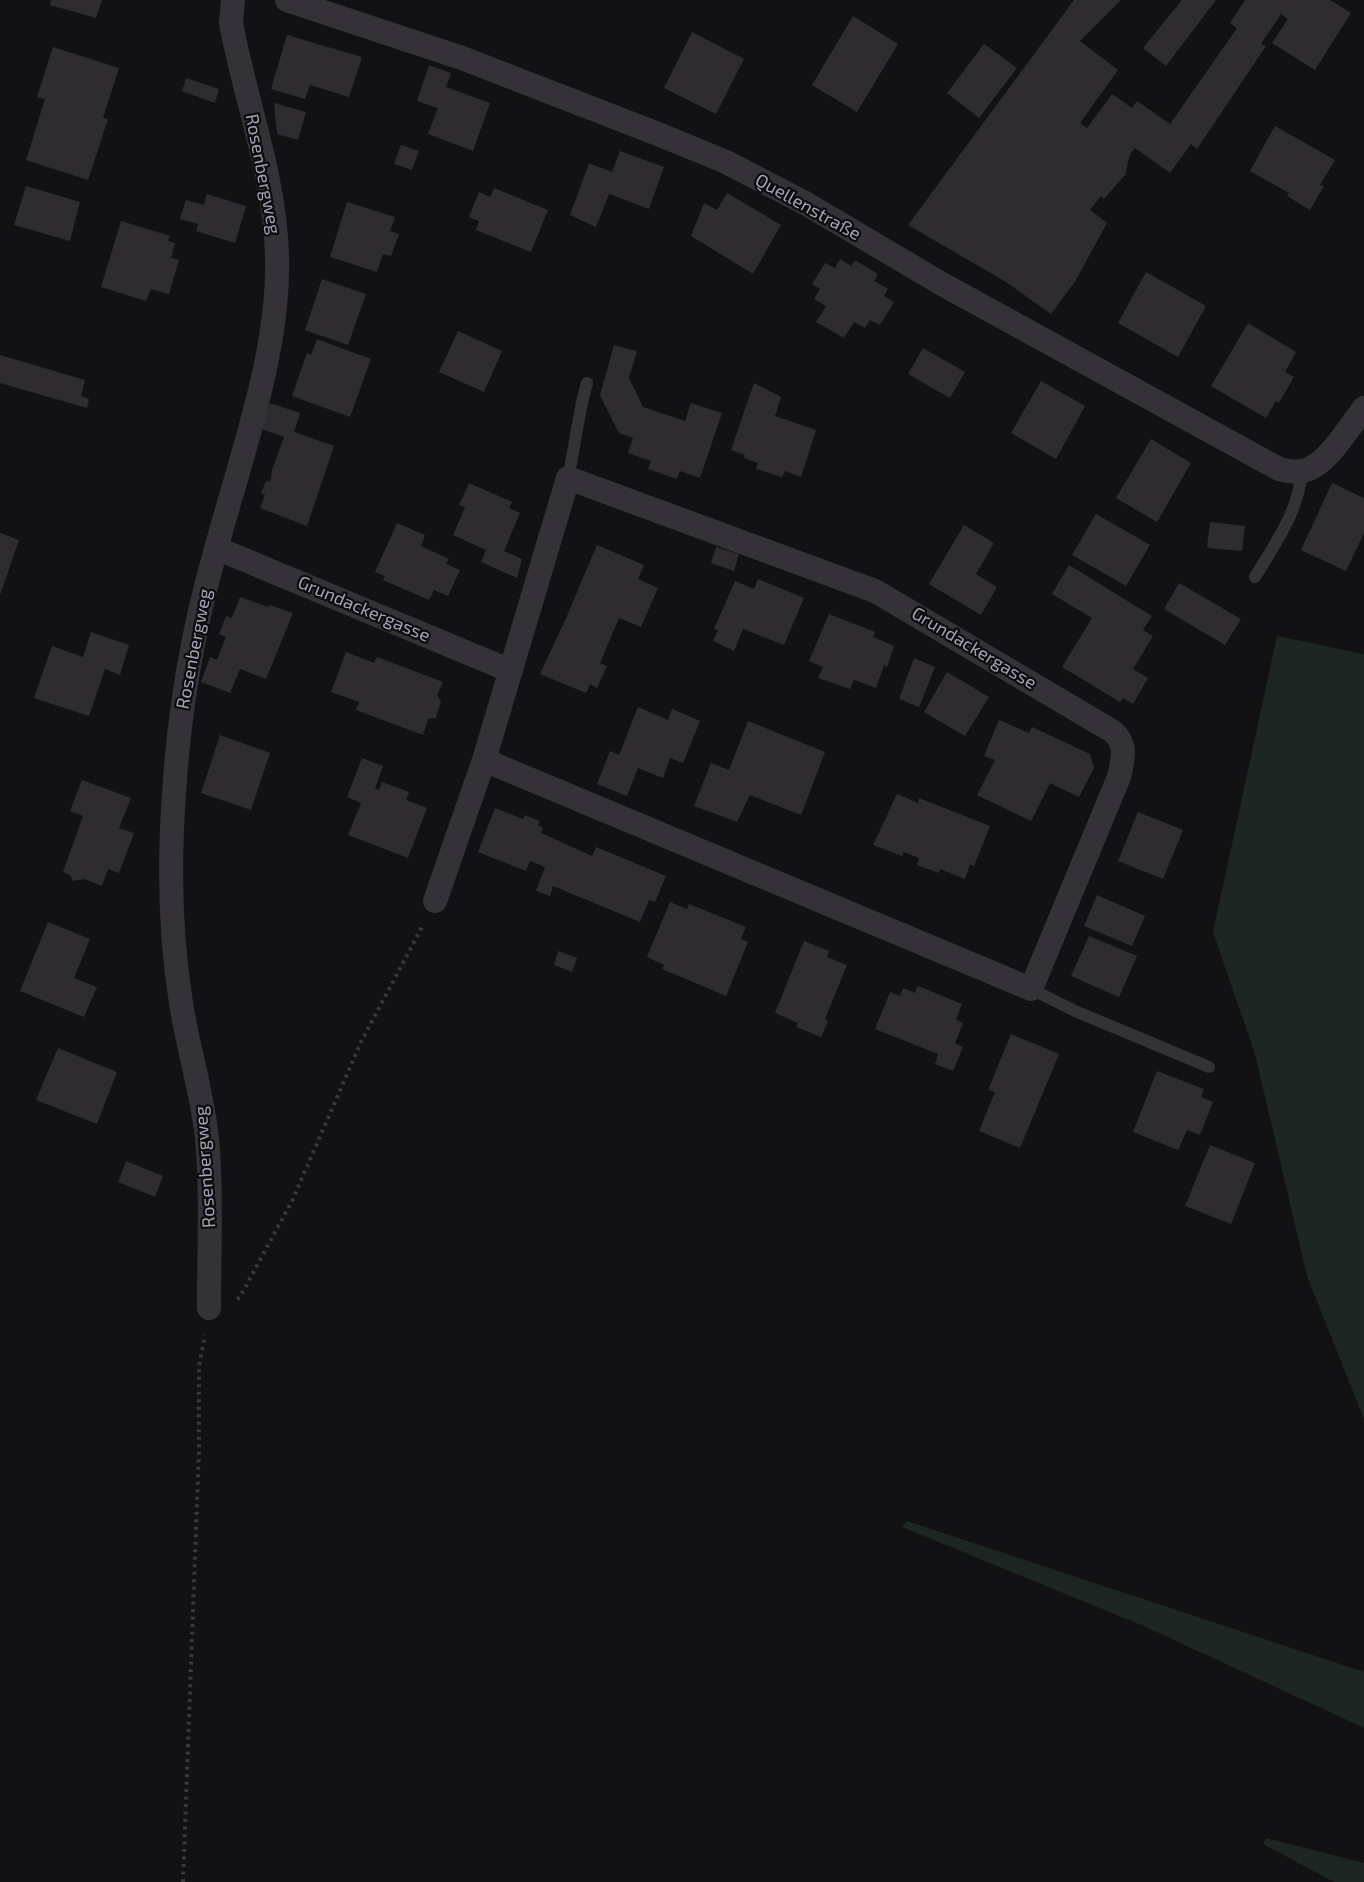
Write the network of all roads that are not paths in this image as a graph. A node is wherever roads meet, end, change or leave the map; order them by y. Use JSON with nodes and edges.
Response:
{"nodes":[{"id":1,"x":233,"y":0,"type":"edge"},
{"id":2,"x":287,"y":0,"type":"edge"},
{"id":3,"x":587,"y":383,"type":"dead end"},
{"id":4,"x":1364,"y":408,"type":"edge"},
{"id":5,"x":1302,"y":471,"type":"junction"},
{"id":6,"x":568,"y":478,"type":"junction"},
{"id":7,"x":216,"y":548,"type":"junction"},
{"id":8,"x":1255,"y":577,"type":"dead end"},
{"id":9,"x":511,"y":671,"type":"junction"},
{"id":10,"x":484,"y":760,"type":"junction"},
{"id":11,"x":435,"y":901,"type":"road end"},
{"id":12,"x":1031,"y":989,"type":"junction"},
{"id":13,"x":1209,"y":1068,"type":"dead end"},
{"id":14,"x":210,"y":1308,"type":"road end"}],
"edges":[{"from":1,"to":7,"type":"street","name":"Rosenbergweg"},
{"from":2,"to":5,"type":"street","name":"Quellenstraße"},
{"from":3,"to":6,"type":"lane"},
{"from":4,"to":5,"type":"street"},
{"from":5,"to":8,"type":"lane"},
{"from":6,"to":9,"type":"street"},
{"from":6,"to":12,"type":"street","name":"Grundackergasse"},
{"from":7,"to":9,"type":"street","name":"Grundackergasse"},
{"from":7,"to":14,"type":"street","name":"Rosenbergweg"},
{"from":9,"to":10,"type":"street"},
{"from":10,"to":11,"type":"street"},
{"from":10,"to":12,"type":"street"},
{"from":12,"to":13,"type":"lane"}]}
